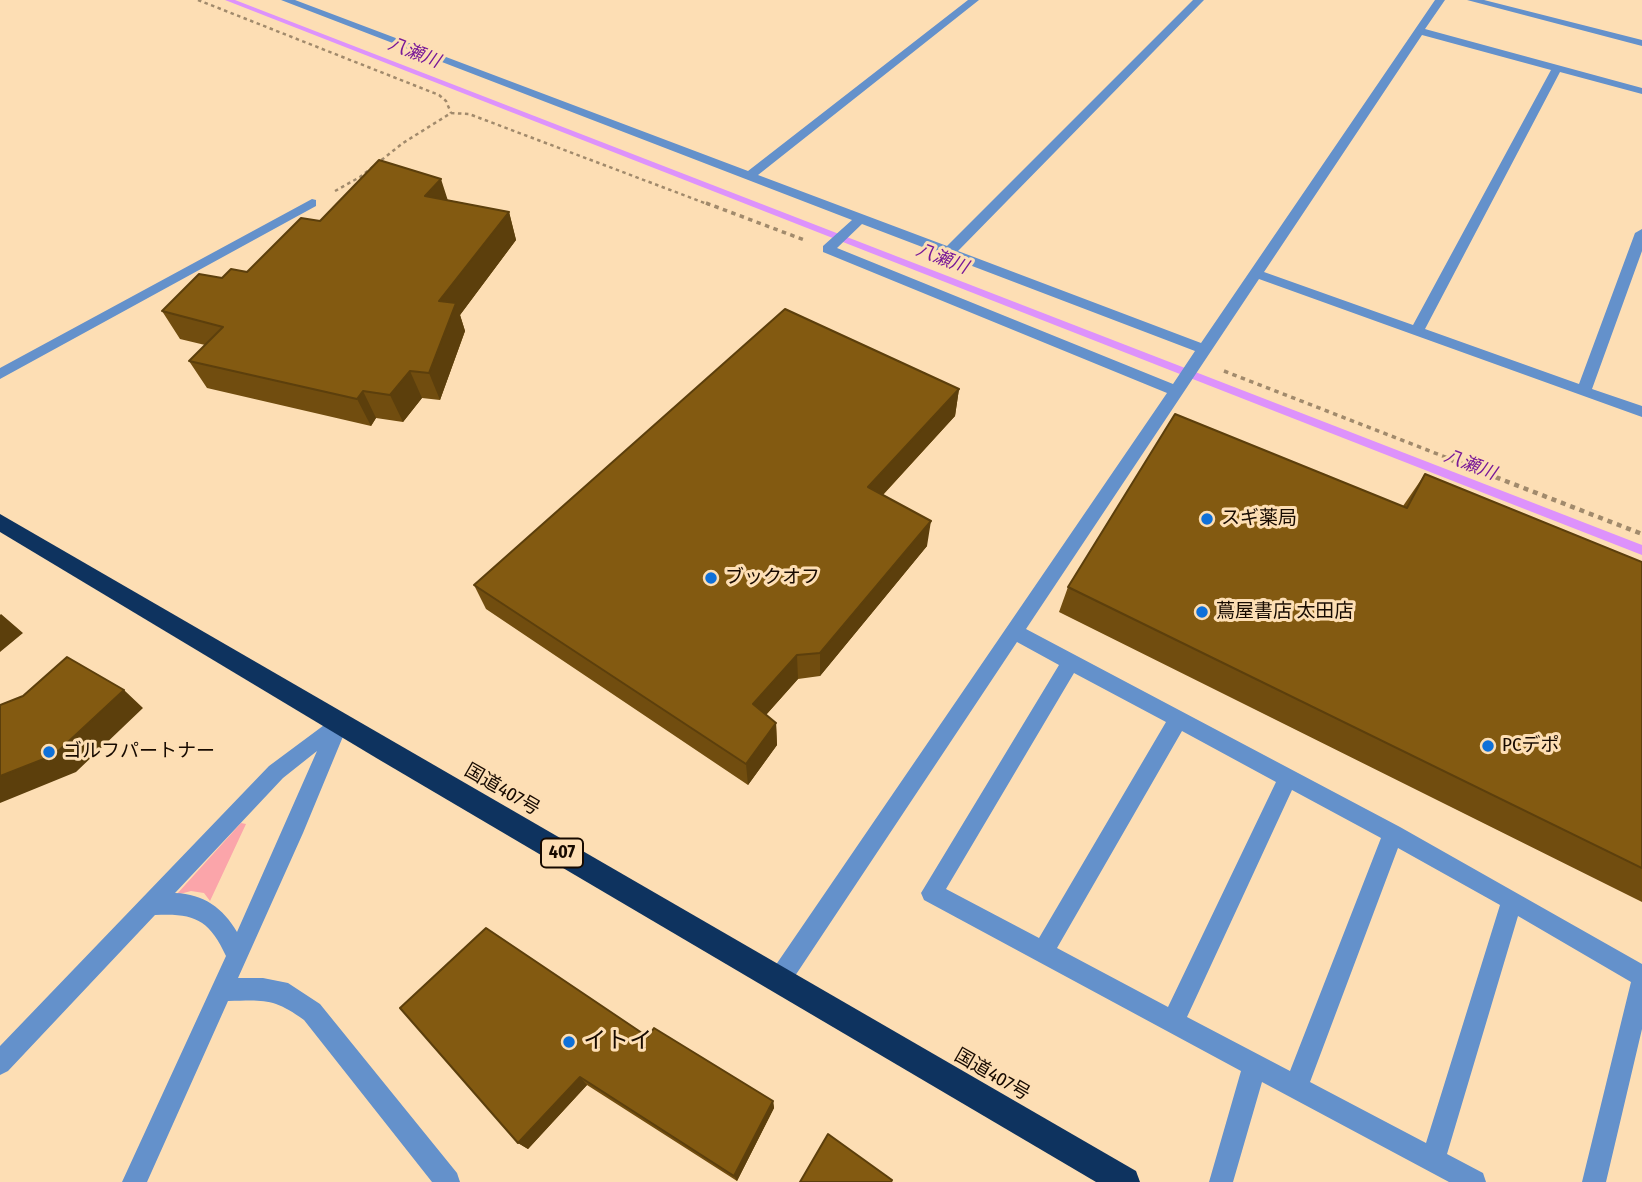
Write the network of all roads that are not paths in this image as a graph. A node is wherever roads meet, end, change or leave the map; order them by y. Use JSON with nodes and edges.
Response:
{"nodes":[{"id":1,"x":285,"y":0,"type":"edge"},
{"id":2,"x":974,"y":0,"type":"edge"},
{"id":3,"x":1199,"y":0,"type":"edge"},
{"id":4,"x":1440,"y":0,"type":"edge"},
{"id":5,"x":1472,"y":0,"type":"edge"},
{"id":6,"x":1419,"y":31,"type":"junction"},
{"id":7,"x":1642,"y":43,"type":"edge"},
{"id":8,"x":1557,"y":68,"type":"junction"},
{"id":9,"x":1642,"y":91,"type":"edge"},
{"id":10,"x":748,"y":176,"type":"junction"},
{"id":11,"x":312,"y":203,"type":"road end"},
{"id":12,"x":861,"y":218,"type":"junction"},
{"id":13,"x":1642,"y":233,"type":"edge"},
{"id":14,"x":950,"y":251,"type":"junction"},
{"id":15,"x":1254,"y":273,"type":"junction"},
{"id":16,"x":1417,"y":331,"type":"junction"},
{"id":17,"x":1199,"y":357,"type":"junction"},
{"id":18,"x":0,"y":373,"type":"edge"},
{"id":19,"x":1179,"y":386,"type":"junction"},
{"id":20,"x":1584,"y":391,"type":"junction"},
{"id":21,"x":1642,"y":412,"type":"edge"},
{"id":22,"x":0,"y":522,"type":"edge"},
{"id":23,"x":1014,"y":632,"type":"junction"},
{"id":24,"x":1072,"y":662,"type":"junction"},
{"id":25,"x":1178,"y":719,"type":"junction"},
{"id":26,"x":339,"y":722,"type":"junction"},
{"id":27,"x":1288,"y":778,"type":"junction"},
{"id":28,"x":1393,"y":835,"type":"junction"},
{"id":29,"x":1512,"y":900,"type":"junction"},
{"id":30,"x":150,"y":905,"type":"junction"},
{"id":31,"x":1043,"y":952,"type":"junction"},
{"id":32,"x":237,"y":957,"type":"junction"},
{"id":33,"x":1642,"y":976,"type":"edge"},
{"id":34,"x":779,"y":980,"type":"junction"},
{"id":35,"x":1642,"y":981,"type":"edge"},
{"id":36,"x":223,"y":990,"type":"junction"},
{"id":37,"x":1173,"y":1021,"type":"junction"},
{"id":38,"x":0,"y":1063,"type":"edge"},
{"id":39,"x":1255,"y":1065,"type":"junction"},
{"id":40,"x":1296,"y":1087,"type":"junction"},
{"id":41,"x":1433,"y":1160,"type":"junction"},
{"id":42,"x":134,"y":1182,"type":"edge"},
{"id":43,"x":448,"y":1182,"type":"edge"},
{"id":44,"x":1125,"y":1182,"type":"edge"},
{"id":45,"x":1222,"y":1182,"type":"edge"},
{"id":46,"x":1474,"y":1182,"type":"edge"},
{"id":47,"x":1594,"y":1182,"type":"edge"}],
"edges":[{"from":1,"to":10,"type":"street"},
{"from":2,"to":10,"type":"street"},
{"from":3,"to":14,"type":"street"},
{"from":4,"to":6,"type":"street"},
{"from":5,"to":7,"type":"street"},
{"from":6,"to":8,"type":"street"},
{"from":6,"to":15,"type":"street"},
{"from":8,"to":9,"type":"street"},
{"from":8,"to":16,"type":"street"},
{"from":10,"to":12,"type":"street"},
{"from":11,"to":18,"type":"street"},
{"from":12,"to":14,"type":"street"},
{"from":12,"to":19,"type":"street"},
{"from":13,"to":20,"type":"street"},
{"from":14,"to":17,"type":"street"},
{"from":15,"to":16,"type":"street"},
{"from":15,"to":17,"type":"street"},
{"from":16,"to":20,"type":"street"},
{"from":17,"to":19,"type":"street"},
{"from":19,"to":23,"type":"street"},
{"from":20,"to":21,"type":"street"},
{"from":22,"to":26,"type":"highway","name":"国道407号","number":"407"},
{"from":23,"to":24,"type":"street"},
{"from":23,"to":34,"type":"street"},
{"from":24,"to":25,"type":"street"},
{"from":24,"to":31,"type":"street"},
{"from":25,"to":27,"type":"street"},
{"from":25,"to":31,"type":"street"},
{"from":26,"to":30,"type":"street"},
{"from":26,"to":32,"type":"street"},
{"from":26,"to":34,"type":"highway","name":"国道407号","number":"407"},
{"from":27,"to":28,"type":"street"},
{"from":27,"to":37,"type":"street"},
{"from":28,"to":29,"type":"street"},
{"from":28,"to":40,"type":"street"},
{"from":29,"to":33,"type":"street"},
{"from":29,"to":41,"type":"street"},
{"from":30,"to":32,"type":"street"},
{"from":30,"to":38,"type":"street"},
{"from":31,"to":37,"type":"street"},
{"from":32,"to":36,"type":"street"},
{"from":34,"to":44,"type":"highway","name":"国道407号","number":"407"},
{"from":35,"to":47,"type":"street"},
{"from":36,"to":42,"type":"street"},
{"from":36,"to":43,"type":"street"},
{"from":37,"to":39,"type":"street"},
{"from":39,"to":40,"type":"street"},
{"from":39,"to":45,"type":"street"},
{"from":40,"to":41,"type":"street"},
{"from":41,"to":46,"type":"street"}]}
